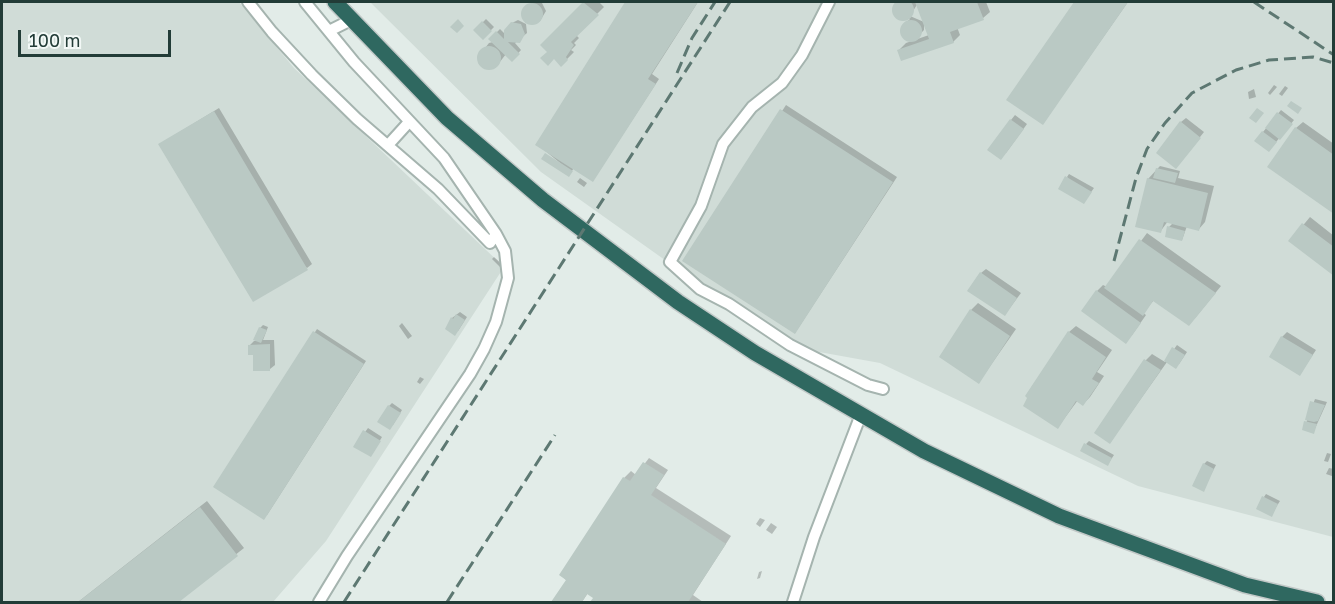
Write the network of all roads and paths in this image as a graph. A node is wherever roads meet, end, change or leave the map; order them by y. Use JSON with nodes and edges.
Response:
{"nodes":[{"id":1,"x":249,"y":2,"type":"edge"},
{"id":2,"x":305,"y":2,"type":"edge"},
{"id":3,"x":335,"y":2,"type":"edge"},
{"id":4,"x":830,"y":2,"type":"edge"},
{"id":5,"x":351,"y":20,"type":"junction"},
{"id":6,"x":329,"y":31,"type":"junction"},
{"id":7,"x":409,"y":122,"type":"junction"},
{"id":8,"x":389,"y":144,"type":"junction"},
{"id":9,"x":496,"y":234,"type":"junction"},
{"id":10,"x":883,"y":389,"type":"dead end"},
{"id":11,"x":860,"y":417,"type":"junction"},
{"id":12,"x":319,"y":603,"type":"edge"},
{"id":13,"x":793,"y":603,"type":"edge"},
{"id":14,"x":1317,"y":603,"type":"edge"}],
"edges":[{"from":1,"to":8,"type":"street"},
{"from":2,"to":6,"type":"street"},
{"from":3,"to":5,"type":"highway"},
{"from":4,"to":10,"type":"street"},
{"from":5,"to":6,"type":"street"},
{"from":5,"to":11,"type":"highway"},
{"from":6,"to":7,"type":"street"},
{"from":7,"to":8,"type":"street"},
{"from":7,"to":9,"type":"street"},
{"from":8,"to":9,"type":"street"},
{"from":9,"to":12,"type":"street"},
{"from":11,"to":13,"type":"street"},
{"from":11,"to":14,"type":"highway"}]}
